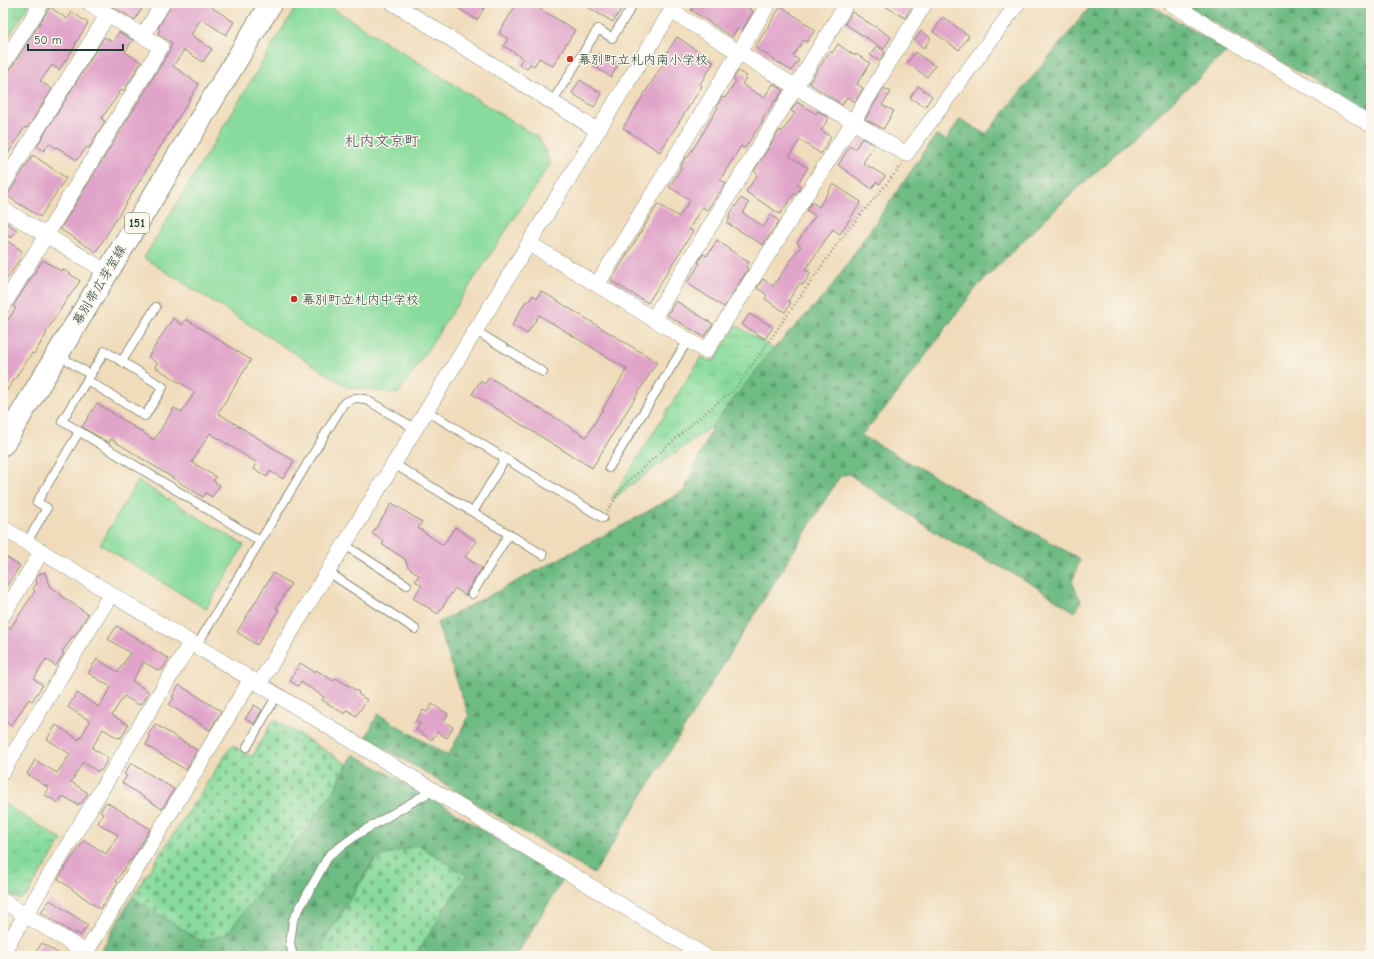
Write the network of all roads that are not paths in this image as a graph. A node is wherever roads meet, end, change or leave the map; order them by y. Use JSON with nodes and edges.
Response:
{"nodes":[{"id":1,"x":42,"y":3,"type":"edge"},
{"id":2,"x":89,"y":3,"type":"edge"},
{"id":3,"x":163,"y":3,"type":"edge"},
{"id":4,"x":271,"y":3,"type":"edge"},
{"id":5,"x":393,"y":3,"type":"edge"},
{"id":6,"x":634,"y":3,"type":"edge"},
{"id":7,"x":769,"y":3,"type":"edge"},
{"id":8,"x":847,"y":3,"type":"edge"},
{"id":9,"x":925,"y":3,"type":"edge"},
{"id":10,"x":1018,"y":3,"type":"edge"},
{"id":11,"x":1170,"y":3,"type":"edge"},
{"id":12,"x":672,"y":6,"type":"edge"},
{"id":13,"x":108,"y":14,"type":"junction"},
{"id":14,"x":143,"y":36,"type":"junction"},
{"id":15,"x":739,"y":52,"type":"junction"},
{"id":16,"x":3,"y":64,"type":"edge"},
{"id":17,"x":795,"y":87,"type":"junction"},
{"id":18,"x":552,"y":102,"type":"junction"},
{"id":19,"x":853,"y":122,"type":"junction"},
{"id":20,"x":1371,"y":125,"type":"edge"},
{"id":21,"x":597,"y":130,"type":"junction"},
{"id":22,"x":3,"y":185,"type":"edge"},
{"id":23,"x":3,"y":210,"type":"edge"},
{"id":24,"x":46,"y":235,"type":"junction"},
{"id":25,"x":530,"y":244,"type":"junction"},
{"id":26,"x":107,"y":272,"type":"junction"},
{"id":27,"x":597,"y":284,"type":"junction"},
{"id":28,"x":4,"y":303,"type":"edge"},
{"id":29,"x":156,"y":307,"type":"dead end"},
{"id":30,"x":653,"y":319,"type":"junction"},
{"id":31,"x":476,"y":331,"type":"junction"},
{"id":32,"x":688,"y":340,"type":"junction"},
{"id":33,"x":57,"y":355,"type":"junction"},
{"id":34,"x":122,"y":361,"type":"junction"},
{"id":35,"x":543,"y":372,"type":"dead end"},
{"id":36,"x":89,"y":377,"type":"junction"},
{"id":37,"x":427,"y":411,"type":"junction"},
{"id":38,"x":416,"y":429,"type":"junction"},
{"id":39,"x":79,"y":432,"type":"junction"},
{"id":40,"x":3,"y":444,"type":"edge"},
{"id":41,"x":505,"y":459,"type":"junction"},
{"id":42,"x":394,"y":464,"type":"junction"},
{"id":43,"x":609,"y":468,"type":"dead end"},
{"id":44,"x":473,"y":512,"type":"junction"},
{"id":45,"x":603,"y":518,"type":"road end"},
{"id":46,"x":3,"y":528,"type":"edge"},
{"id":47,"x":509,"y":534,"type":"junction"},
{"id":48,"x":260,"y":541,"type":"junction"},
{"id":49,"x":26,"y":542,"type":"junction"},
{"id":50,"x":345,"y":545,"type":"junction"},
{"id":51,"x":42,"y":551,"type":"junction"},
{"id":52,"x":543,"y":555,"type":"dead end"},
{"id":53,"x":328,"y":572,"type":"junction"},
{"id":54,"x":407,"y":585,"type":"dead end"},
{"id":55,"x":111,"y":594,"type":"junction"},
{"id":56,"x":472,"y":594,"type":"dead end"},
{"id":57,"x":3,"y":615,"type":"edge"},
{"id":58,"x":415,"y":629,"type":"dead end"},
{"id":59,"x":194,"y":643,"type":"junction"},
{"id":60,"x":255,"y":682,"type":"junction"},
{"id":61,"x":277,"y":695,"type":"junction"},
{"id":62,"x":247,"y":747,"type":"dead end"},
{"id":63,"x":3,"y":771,"type":"edge"},
{"id":64,"x":433,"y":790,"type":"junction"},
{"id":65,"x":3,"y":901,"type":"edge"},
{"id":66,"x":26,"y":915,"type":"junction"},
{"id":67,"x":3,"y":952,"type":"edge"},
{"id":68,"x":85,"y":954,"type":"edge"},
{"id":69,"x":294,"y":956,"type":"edge"},
{"id":70,"x":705,"y":956,"type":"edge"}],
"edges":[{"from":1,"to":16,"type":"street"},
{"from":2,"to":13,"type":"street"},
{"from":3,"to":14,"type":"street"},
{"from":4,"to":26,"type":"main road","name":"幕別帯広芽室線","number":"151"},
{"from":5,"to":18,"type":"street"},
{"from":6,"to":18,"type":"lane"},
{"from":7,"to":15,"type":"street"},
{"from":8,"to":17,"type":"street"},
{"from":9,"to":19,"type":"street"},
{"from":10,"to":19,"type":"street"},
{"from":11,"to":20,"type":"street"},
{"from":12,"to":15,"type":"street"},
{"from":12,"to":21,"type":"street"},
{"from":13,"to":14,"type":"street"},
{"from":13,"to":22,"type":"street"},
{"from":14,"to":24,"type":"street"},
{"from":15,"to":17,"type":"street"},
{"from":15,"to":27,"type":"street"},
{"from":17,"to":19,"type":"street"},
{"from":17,"to":30,"type":"street"},
{"from":18,"to":21,"type":"street"},
{"from":19,"to":32,"type":"street"},
{"from":21,"to":25,"type":"street"},
{"from":23,"to":24,"type":"street"},
{"from":24,"to":26,"type":"street"},
{"from":24,"to":28,"type":"street"},
{"from":25,"to":27,"type":"street"},
{"from":25,"to":31,"type":"street"},
{"from":26,"to":33,"type":"main road","name":"幕別帯広芽室線","number":"151"},
{"from":27,"to":30,"type":"street"},
{"from":29,"to":34,"type":"lane"},
{"from":30,"to":32,"type":"street"},
{"from":31,"to":35,"type":"lane"},
{"from":31,"to":37,"type":"street"},
{"from":32,"to":43,"type":"lane"},
{"from":33,"to":36,"type":"lane"},
{"from":33,"to":40,"type":"main road","name":"幕別帯広芽室線","number":"151"},
{"from":34,"to":36,"type":"lane"},
{"from":34,"to":36,"type":"lane"},
{"from":36,"to":39,"type":"lane"},
{"from":37,"to":38,"type":"street"},
{"from":37,"to":41,"type":"lane"},
{"from":38,"to":42,"type":"street"},
{"from":38,"to":48,"type":"lane"},
{"from":39,"to":48,"type":"lane"},
{"from":39,"to":49,"type":"lane"},
{"from":41,"to":44,"type":"lane"},
{"from":41,"to":45,"type":"lane"},
{"from":42,"to":44,"type":"lane"},
{"from":42,"to":50,"type":"street"},
{"from":44,"to":47,"type":"lane"},
{"from":46,"to":49,"type":"street"},
{"from":47,"to":52,"type":"lane"},
{"from":47,"to":56,"type":"lane"},
{"from":48,"to":59,"type":"lane"},
{"from":49,"to":51,"type":"street"},
{"from":50,"to":53,"type":"street"},
{"from":50,"to":54,"type":"lane"},
{"from":51,"to":55,"type":"street"},
{"from":51,"to":57,"type":"street"},
{"from":53,"to":58,"type":"lane"},
{"from":53,"to":60,"type":"street"},
{"from":55,"to":59,"type":"street"},
{"from":55,"to":63,"type":"street"},
{"from":59,"to":60,"type":"street"},
{"from":59,"to":66,"type":"street"},
{"from":60,"to":61,"type":"street"},
{"from":60,"to":68,"type":"street"},
{"from":61,"to":62,"type":"lane"},
{"from":61,"to":64,"type":"street"},
{"from":64,"to":69,"type":"lane"},
{"from":64,"to":70,"type":"street"},
{"from":65,"to":66,"type":"street"},
{"from":66,"to":67,"type":"street"},
{"from":66,"to":68,"type":"street"}]}
